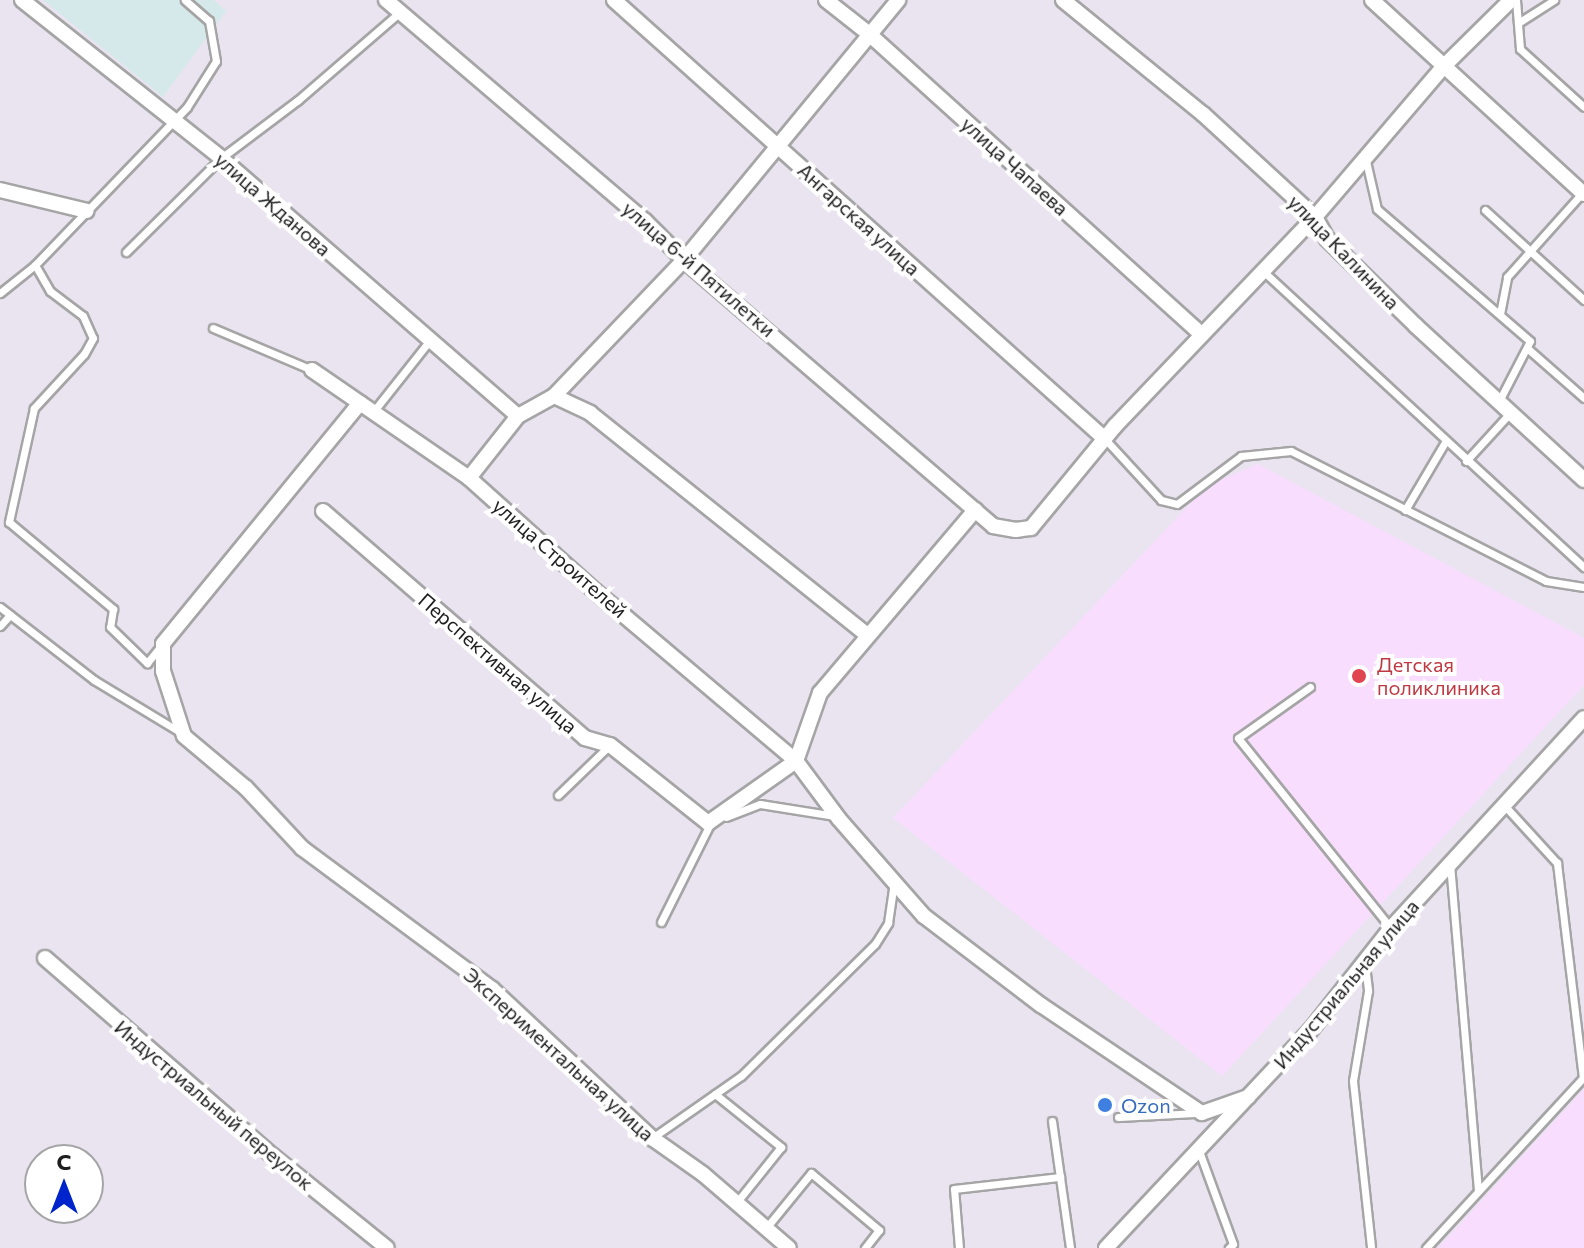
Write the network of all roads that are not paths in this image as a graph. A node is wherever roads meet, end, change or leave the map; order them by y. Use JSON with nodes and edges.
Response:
{"nodes":[{"id":1,"x":22,"y":0,"type":"edge"},
{"id":2,"x":185,"y":0,"type":"edge"},
{"id":3,"x":386,"y":0,"type":"edge"},
{"id":4,"x":614,"y":0,"type":"edge"},
{"id":5,"x":826,"y":0,"type":"edge"},
{"id":6,"x":898,"y":0,"type":"edge"},
{"id":7,"x":1063,"y":0,"type":"edge"},
{"id":8,"x":1372,"y":0,"type":"edge"},
{"id":9,"x":1514,"y":0,"type":"edge"},
{"id":10,"x":1554,"y":0,"type":"edge"},
{"id":11,"x":402,"y":6,"type":"edge"},
{"id":12,"x":1518,"y":23,"type":"junction"},
{"id":13,"x":868,"y":33,"type":"junction"},
{"id":14,"x":1444,"y":66,"type":"junction"},
{"id":15,"x":1584,"y":107,"type":"edge"},
{"id":16,"x":173,"y":121,"type":"junction"},
{"id":17,"x":777,"y":145,"type":"junction"},
{"id":18,"x":221,"y":158,"type":"junction"},
{"id":19,"x":1365,"y":158,"type":"junction"},
{"id":20,"x":0,"y":190,"type":"edge"},
{"id":21,"x":1583,"y":194,"type":"edge"},
{"id":22,"x":1485,"y":210,"type":"dead end"},
{"id":23,"x":87,"y":211,"type":"junction"},
{"id":24,"x":1315,"y":217,"type":"junction"},
{"id":25,"x":126,"y":252,"type":"dead end"},
{"id":26,"x":1530,"y":252,"type":"junction"},
{"id":27,"x":684,"y":260,"type":"junction"},
{"id":28,"x":35,"y":265,"type":"junction"},
{"id":29,"x":1263,"y":271,"type":"junction"},
{"id":30,"x":0,"y":293,"type":"edge"},
{"id":31,"x":1584,"y":300,"type":"edge"},
{"id":32,"x":1500,"y":314,"type":"junction"},
{"id":33,"x":213,"y":328,"type":"dead end"},
{"id":34,"x":1202,"y":335,"type":"junction"},
{"id":35,"x":430,"y":340,"type":"junction"},
{"id":36,"x":1527,"y":348,"type":"junction"},
{"id":37,"x":312,"y":370,"type":"joint"},
{"id":38,"x":554,"y":396,"type":"junction"},
{"id":39,"x":1584,"y":398,"type":"edge"},
{"id":40,"x":1498,"y":403,"type":"junction"},
{"id":41,"x":366,"y":408,"type":"junction"},
{"id":42,"x":1509,"y":414,"type":"junction"},
{"id":43,"x":518,"y":416,"type":"junction"},
{"id":44,"x":1105,"y":439,"type":"junction"},
{"id":45,"x":1445,"y":442,"type":"junction"},
{"id":46,"x":1466,"y":461,"type":"junction"},
{"id":47,"x":469,"y":478,"type":"junction"},
{"id":48,"x":1584,"y":480,"type":"edge"},
{"id":49,"x":975,"y":510,"type":"junction"},
{"id":50,"x":1405,"y":510,"type":"junction"},
{"id":51,"x":323,"y":511,"type":"dead end"},
{"id":52,"x":1584,"y":567,"type":"edge"},
{"id":53,"x":1584,"y":587,"type":"edge"},
{"id":54,"x":0,"y":607,"type":"edge"},
{"id":55,"x":10,"y":615,"type":"junction"},
{"id":56,"x":0,"y":626,"type":"edge"},
{"id":57,"x":868,"y":636,"type":"junction"},
{"id":58,"x":163,"y":644,"type":"junction"},
{"id":59,"x":1310,"y":687,"type":"dead end"},
{"id":60,"x":1584,"y":718,"type":"edge"},
{"id":61,"x":184,"y":736,"type":"junction"},
{"id":62,"x":610,"y":745,"type":"junction"},
{"id":63,"x":796,"y":761,"type":"junction"},
{"id":64,"x":558,"y":795,"type":"dead end"},
{"id":65,"x":1503,"y":804,"type":"junction"},
{"id":66,"x":837,"y":816,"type":"junction"},
{"id":67,"x":708,"y":823,"type":"junction"},
{"id":68,"x":1450,"y":862,"type":"junction"},
{"id":69,"x":894,"y":882,"type":"junction"},
{"id":70,"x":661,"y":922,"type":"dead end"},
{"id":71,"x":1391,"y":928,"type":"junction"},
{"id":72,"x":45,"y":958,"type":"dead end"},
{"id":73,"x":1364,"y":959,"type":"junction"},
{"id":74,"x":715,"y":1094,"type":"junction"},
{"id":75,"x":1248,"y":1097,"type":"junction"},
{"id":76,"x":1202,"y":1113,"type":"junction"},
{"id":77,"x":1118,"y":1117,"type":"dead end"},
{"id":78,"x":1052,"y":1121,"type":"dead end"},
{"id":79,"x":652,"y":1138,"type":"junction"},
{"id":80,"x":1198,"y":1149,"type":"junction"},
{"id":81,"x":1060,"y":1177,"type":"junction"},
{"id":82,"x":1478,"y":1190,"type":"junction"},
{"id":83,"x":737,"y":1202,"type":"junction"},
{"id":84,"x":766,"y":1228,"type":"junction"},
{"id":85,"x":387,"y":1248,"type":"edge"},
{"id":86,"x":789,"y":1248,"type":"edge"},
{"id":87,"x":865,"y":1248,"type":"edge"},
{"id":88,"x":959,"y":1248,"type":"edge"},
{"id":89,"x":1070,"y":1248,"type":"edge"},
{"id":90,"x":1106,"y":1248,"type":"edge"},
{"id":91,"x":1229,"y":1248,"type":"edge"},
{"id":92,"x":1371,"y":1248,"type":"edge"},
{"id":93,"x":1426,"y":1248,"type":"edge"}],
"edges":[{"from":1,"to":16,"type":"street","name":"улица Жданова"},
{"from":2,"to":16,"type":"lane"},
{"from":3,"to":11,"type":"street","name":"улица 6-й Пятилетки"},
{"from":4,"to":17,"type":"street","name":"Ангарская улица"},
{"from":5,"to":13,"type":"street","name":"улица Чапаева"},
{"from":6,"to":13,"type":"street"},
{"from":7,"to":24,"type":"street","name":"улица Калинина"},
{"from":8,"to":14,"type":"street"},
{"from":9,"to":12,"type":"lane"},
{"from":9,"to":14,"type":"street"},
{"from":10,"to":12,"type":"lane"},
{"from":11,"to":18,"type":"lane"},
{"from":11,"to":27,"type":"street","name":"улица 6-й Пятилетки"},
{"from":12,"to":15,"type":"lane"},
{"from":13,"to":17,"type":"street"},
{"from":13,"to":34,"type":"street","name":"улица Чапаева"},
{"from":14,"to":19,"type":"street"},
{"from":14,"to":21,"type":"street"},
{"from":16,"to":18,"type":"street","name":"улица Жданова"},
{"from":16,"to":23,"type":"lane"},
{"from":17,"to":27,"type":"street"},
{"from":17,"to":44,"type":"street","name":"Ангарская улица"},
{"from":18,"to":25,"type":"lane"},
{"from":18,"to":35,"type":"street","name":"улица Жданова"},
{"from":19,"to":24,"type":"street"},
{"from":19,"to":32,"type":"lane"},
{"from":20,"to":23,"type":"street"},
{"from":21,"to":26,"type":"lane"},
{"from":22,"to":26,"type":"lane"},
{"from":23,"to":28,"type":"lane"},
{"from":24,"to":29,"type":"street"},
{"from":24,"to":40,"type":"street","name":"улица Калинина"},
{"from":26,"to":31,"type":"lane"},
{"from":26,"to":32,"type":"lane"},
{"from":27,"to":38,"type":"street"},
{"from":27,"to":49,"type":"street","name":"улица 6-й Пятилетки"},
{"from":28,"to":30,"type":"lane"},
{"from":28,"to":58,"type":"lane"},
{"from":29,"to":34,"type":"street"},
{"from":29,"to":45,"type":"lane"},
{"from":32,"to":36,"type":"lane"},
{"from":33,"to":37,"type":"lane"},
{"from":34,"to":44,"type":"street"},
{"from":35,"to":41,"type":"lane"},
{"from":35,"to":43,"type":"street","name":"улица Жданова"},
{"from":36,"to":39,"type":"lane"},
{"from":36,"to":40,"type":"lane"},
{"from":37,"to":41,"type":"street","name":"улица Строителей"},
{"from":38,"to":43,"type":"street"},
{"from":38,"to":57,"type":"street"},
{"from":40,"to":42,"type":"street","name":"улица Калинина"},
{"from":41,"to":47,"type":"street","name":"улица Строителей"},
{"from":41,"to":58,"type":"street"},
{"from":42,"to":46,"type":"lane"},
{"from":42,"to":48,"type":"street","name":"улица Калинина"},
{"from":43,"to":47,"type":"street"},
{"from":44,"to":49,"type":"street","name":"улица 6-й Пятилетки"},
{"from":44,"to":50,"type":"lane"},
{"from":45,"to":46,"type":"lane"},
{"from":45,"to":50,"type":"lane"},
{"from":46,"to":52,"type":"lane"},
{"from":47,"to":63,"type":"street","name":"улица Строителей"},
{"from":49,"to":57,"type":"street"},
{"from":50,"to":53,"type":"lane"},
{"from":51,"to":62,"type":"street","name":"Перспективная улица"},
{"from":54,"to":55,"type":"lane"},
{"from":55,"to":56,"type":"lane"},
{"from":55,"to":61,"type":"lane"},
{"from":57,"to":63,"type":"street"},
{"from":58,"to":61,"type":"street"},
{"from":59,"to":71,"type":"lane"},
{"from":60,"to":65,"type":"street","name":"Индустриальная улица"},
{"from":61,"to":79,"type":"street","name":"Экспериментальная улица"},
{"from":62,"to":64,"type":"lane"},
{"from":62,"to":67,"type":"street","name":"Перспективная улица"},
{"from":63,"to":66,"type":"street","name":"улица Строителей"},
{"from":63,"to":67,"type":"street"},
{"from":65,"to":68,"type":"street","name":"Индустриальная улица"},
{"from":65,"to":82,"type":"lane"},
{"from":66,"to":67,"type":"lane"},
{"from":66,"to":69,"type":"street","name":"улица Строителей"},
{"from":67,"to":70,"type":"lane"},
{"from":68,"to":71,"type":"street","name":"Индустриальная улица"},
{"from":68,"to":82,"type":"lane"},
{"from":69,"to":74,"type":"lane"},
{"from":69,"to":76,"type":"street","name":"улица Строителей"},
{"from":71,"to":73,"type":"street","name":"Индустриальная улица"},
{"from":72,"to":85,"type":"street","name":"Индустриальный переулок"},
{"from":73,"to":75,"type":"street","name":"Индустриальная улица"},
{"from":73,"to":92,"type":"lane"},
{"from":74,"to":79,"type":"lane"},
{"from":74,"to":83,"type":"lane"},
{"from":75,"to":76,"type":"street"},
{"from":75,"to":80,"type":"street","name":"Индустриальная улица"},
{"from":76,"to":77,"type":"lane"},
{"from":78,"to":81,"type":"lane"},
{"from":79,"to":83,"type":"street","name":"Экспериментальная улица"},
{"from":80,"to":90,"type":"street","name":"Индустриальная улица"},
{"from":80,"to":91,"type":"lane"},
{"from":81,"to":88,"type":"lane"},
{"from":81,"to":89,"type":"lane"},
{"from":82,"to":93,"type":"lane"},
{"from":83,"to":84,"type":"street","name":"Экспериментальная улица"},
{"from":84,"to":86,"type":"street","name":"Экспериментальная улица"},
{"from":84,"to":87,"type":"lane"}]}
